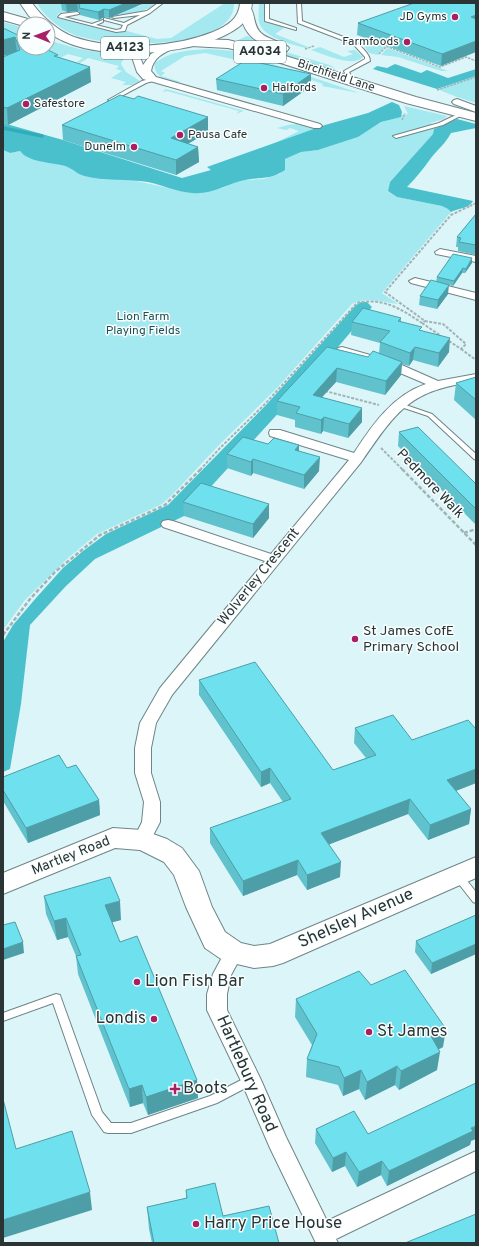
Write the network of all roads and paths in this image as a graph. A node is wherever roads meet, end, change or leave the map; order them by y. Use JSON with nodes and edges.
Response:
{"nodes":[{"id":1,"x":26,"y":3,"type":"edge"},
{"id":2,"x":161,"y":3,"type":"edge"},
{"id":3,"x":267,"y":3,"type":"edge"},
{"id":4,"x":299,"y":3,"type":"edge"},
{"id":5,"x":246,"y":6,"type":"edge"},
{"id":6,"x":148,"y":12,"type":"junction"},
{"id":7,"x":76,"y":13,"type":"edge"},
{"id":8,"x":3,"y":16,"type":"edge"},
{"id":9,"x":36,"y":16,"type":"edge"},
{"id":10,"x":114,"y":17,"type":"edge"},
{"id":11,"x":106,"y":19,"type":"edge"},
{"id":12,"x":16,"y":20,"type":"edge"},
{"id":13,"x":101,"y":20,"type":"edge"},
{"id":14,"x":124,"y":24,"type":"junction"},
{"id":15,"x":92,"y":25,"type":"junction"},
{"id":16,"x":294,"y":29,"type":"dead end"},
{"id":17,"x":56,"y":30,"type":"edge"},
{"id":18,"x":367,"y":39,"type":"edge"},
{"id":19,"x":194,"y":43,"type":"junction"},
{"id":20,"x":170,"y":46,"type":"junction"},
{"id":21,"x":314,"y":46,"type":"dead end"},
{"id":22,"x":387,"y":47,"type":"junction"},
{"id":23,"x":121,"y":48,"type":"junction"},
{"id":24,"x":305,"y":49,"type":"dead end"},
{"id":25,"x":11,"y":52,"type":"edge"},
{"id":26,"x":379,"y":54,"type":"dead end"},
{"id":27,"x":3,"y":57,"type":"edge"},
{"id":28,"x":476,"y":61,"type":"edge"},
{"id":29,"x":350,"y":69,"type":"junction"},
{"id":30,"x":476,"y":77,"type":"edge"},
{"id":31,"x":154,"y":79,"type":"junction"},
{"id":32,"x":437,"y":90,"type":"dead end"},
{"id":33,"x":411,"y":100,"type":"junction"},
{"id":34,"x":104,"y":103,"type":"edge"},
{"id":35,"x":460,"y":108,"type":"junction"},
{"id":36,"x":476,"y":108,"type":"edge"},
{"id":37,"x":476,"y":117,"type":"edge"},
{"id":38,"x":317,"y":126,"type":"dead end"},
{"id":39,"x":396,"y":136,"type":"dead end"},
{"id":40,"x":440,"y":252,"type":"dead end"},
{"id":41,"x":476,"y":259,"type":"edge"},
{"id":42,"x":415,"y":281,"type":"dead end"},
{"id":43,"x":473,"y":296,"type":"edge"},
{"id":44,"x":425,"y":321,"type":"dead end"},
{"id":45,"x":461,"y":349,"type":"dead end"},
{"id":46,"x":342,"y":351,"type":"edge"},
{"id":47,"x":476,"y":360,"type":"edge"},
{"id":48,"x":476,"y":378,"type":"edge"},
{"id":49,"x":437,"y":385,"type":"junction"},
{"id":50,"x":320,"y":390,"type":"edge"},
{"id":51,"x":398,"y":407,"type":"junction"},
{"id":52,"x":275,"y":434,"type":"dead end"},
{"id":53,"x":367,"y":443,"type":"junction"},
{"id":54,"x":357,"y":458,"type":"junction"},
{"id":55,"x":476,"y":458,"type":"edge"},
{"id":56,"x":168,"y":524,"type":"dead end"},
{"id":57,"x":476,"y":529,"type":"edge"},
{"id":58,"x":464,"y":533,"type":"junction"},
{"id":59,"x":476,"y":545,"type":"edge"},
{"id":60,"x":273,"y":559,"type":"junction"},
{"id":61,"x":3,"y":635,"type":"edge"},
{"id":62,"x":142,"y":840,"type":"junction"},
{"id":63,"x":467,"y":871,"type":"edge"},
{"id":64,"x":3,"y":884,"type":"edge"},
{"id":65,"x":476,"y":899,"type":"edge"},
{"id":66,"x":234,"y":953,"type":"junction"},
{"id":67,"x":3,"y":1017,"type":"edge"},
{"id":68,"x":251,"y":1080,"type":"junction"},
{"id":69,"x":476,"y":1161,"type":"edge"},
{"id":70,"x":325,"y":1238,"type":"edge"}],
"edges":[{"from":1,"to":9,"type":"main road","number":"A4123"},
{"from":2,"to":6,"type":"lane"},
{"from":3,"to":16,"type":"lane"},
{"from":4,"to":29,"type":"lane"},
{"from":5,"to":19,"type":"main road","number":"A4123"},
{"from":5,"to":29,"type":"main road","name":"Birchfield Lane","number":"A4034"},
{"from":6,"to":10,"type":"lane"},
{"from":6,"to":14,"type":"lane"},
{"from":7,"to":15,"type":"lane"},
{"from":8,"to":12,"type":"main road"},
{"from":11,"to":14,"type":"lane"},
{"from":13,"to":15,"type":"lane"},
{"from":14,"to":15,"type":"lane"},
{"from":17,"to":23,"type":"main road","number":"A4123"},
{"from":18,"to":22,"type":"path"},
{"from":19,"to":20,"type":"main road","number":"A4123"},
{"from":19,"to":33,"type":"main road","name":"Birchfield Lane","number":"A4034"},
{"from":20,"to":23,"type":"main road","number":"A4123"},
{"from":20,"to":31,"type":"street"},
{"from":21,"to":24,"type":"path"},
{"from":22,"to":26,"type":"path"},
{"from":22,"to":28,"type":"path"},
{"from":23,"to":31,"type":"street"},
{"from":25,"to":27,"type":"path"},
{"from":29,"to":33,"type":"lane"},
{"from":29,"to":35,"type":"main road","name":"Birchfield Lane","number":"A4034"},
{"from":30,"to":32,"type":"path"},
{"from":31,"to":34,"type":"lane"},
{"from":31,"to":38,"type":"street"},
{"from":33,"to":35,"type":"main road","name":"Birchfield Lane","number":"A4034"},
{"from":35,"to":36,"type":"main road","name":"Birchfield Lane","number":"A4034"},
{"from":35,"to":37,"type":"main road","name":"Birchfield Lane","number":"A4034"},
{"from":35,"to":39,"type":"lane"},
{"from":40,"to":41,"type":"street"},
{"from":42,"to":43,"type":"street"},
{"from":44,"to":61,"type":"path"},
{"from":45,"to":47,"type":"path"},
{"from":46,"to":49,"type":"street"},
{"from":48,"to":49,"type":"street","name":"Wolverley Crescent"},
{"from":49,"to":51,"type":"street","name":"Wolverley Crescent"},
{"from":50,"to":51,"type":"path"},
{"from":51,"to":53,"type":"street","name":"Wolverley Crescent"},
{"from":51,"to":55,"type":"lane"},
{"from":52,"to":54,"type":"street"},
{"from":53,"to":54,"type":"street","name":"Wolverley Crescent"},
{"from":53,"to":58,"type":"path","name":"Pedmore Walk"},
{"from":54,"to":60,"type":"street","name":"Wolverley Crescent"},
{"from":56,"to":60,"type":"street"},
{"from":57,"to":58,"type":"path"},
{"from":58,"to":59,"type":"path","name":"Pedmore Walk"},
{"from":60,"to":62,"type":"street","name":"Wolverley Crescent"},
{"from":62,"to":64,"type":"main road","name":"Martley Road"},
{"from":62,"to":66,"type":"main road"},
{"from":63,"to":65,"type":"lane"},
{"from":63,"to":66,"type":"main road","name":"Shelsley Avenue"},
{"from":66,"to":68,"type":"street","name":"Hartlebury Road"},
{"from":67,"to":68,"type":"lane"},
{"from":68,"to":70,"type":"street","name":"Hartlebury Road"},
{"from":69,"to":70,"type":"street"}]}
